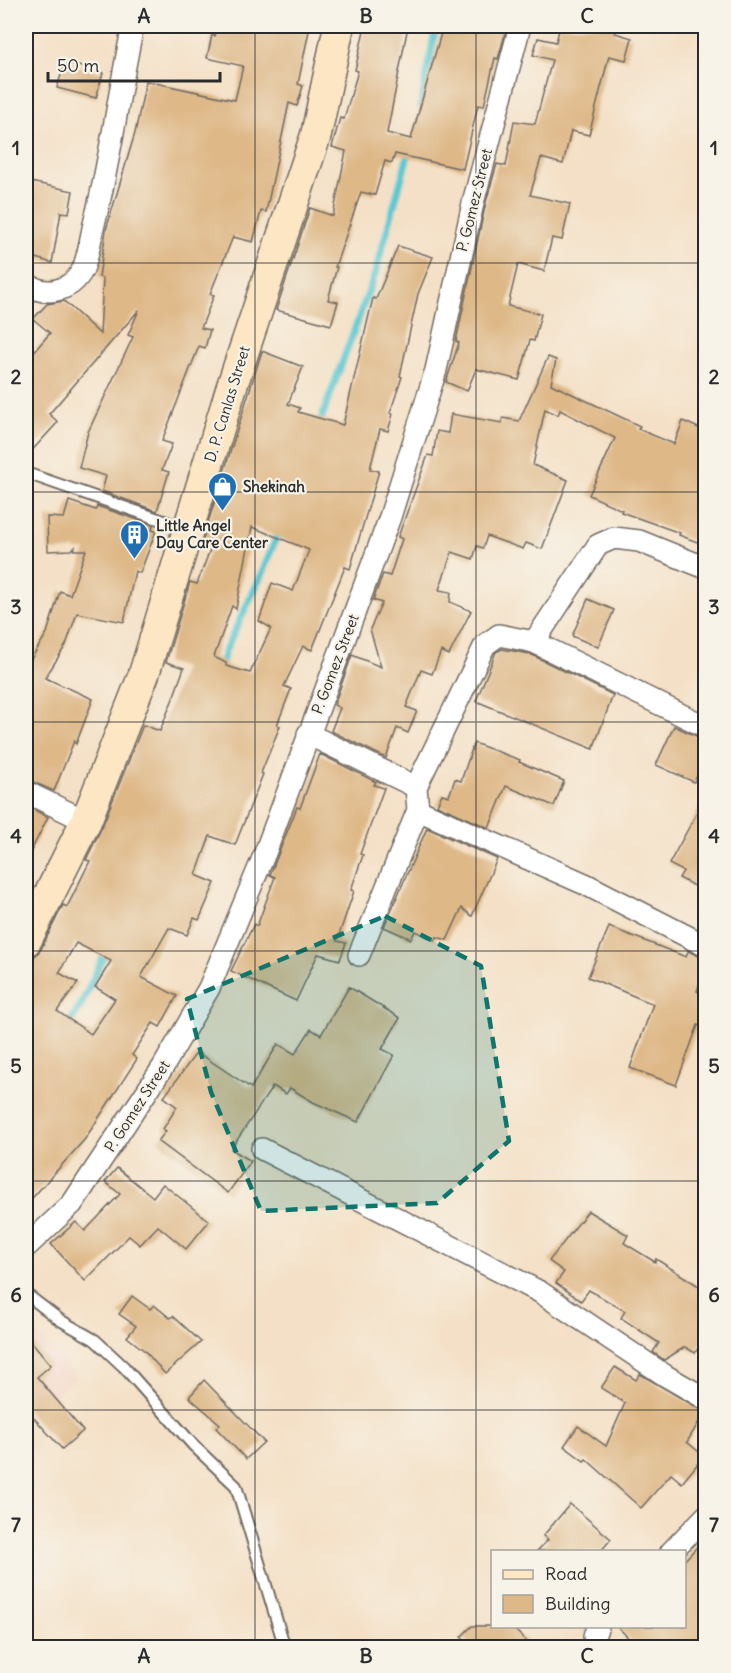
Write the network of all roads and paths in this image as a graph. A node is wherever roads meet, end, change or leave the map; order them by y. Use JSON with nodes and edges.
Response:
{"nodes":[{"id":1,"x":133,"y":26,"type":"edge"},
{"id":2,"x":339,"y":26,"type":"edge"},
{"id":3,"x":520,"y":26,"type":"edge"},
{"id":4,"x":26,"y":283,"type":"edge"},
{"id":5,"x":26,"y":473,"type":"edge"},
{"id":6,"x":189,"y":530,"type":"junction"},
{"id":7,"x":705,"y":568,"type":"edge"},
{"id":8,"x":534,"y":642,"type":"junction"},
{"id":9,"x":705,"y":727,"type":"edge"},
{"id":10,"x":309,"y":734,"type":"junction"},
{"id":11,"x":416,"y":788,"type":"junction"},
{"id":12,"x":26,"y":792,"type":"edge"},
{"id":13,"x":418,"y":810,"type":"junction"},
{"id":14,"x":86,"y":821,"type":"junction"},
{"id":15,"x":26,"y":941,"type":"edge"},
{"id":16,"x":705,"y":946,"type":"edge"},
{"id":17,"x":359,"y":955,"type":"dead end"},
{"id":18,"x":262,"y":1149,"type":"dead end"},
{"id":19,"x":26,"y":1247,"type":"edge"},
{"id":20,"x":26,"y":1294,"type":"edge"},
{"id":21,"x":705,"y":1399,"type":"edge"},
{"id":22,"x":705,"y":1516,"type":"edge"},
{"id":23,"x":671,"y":1550,"type":"edge"},
{"id":24,"x":597,"y":1628,"type":"edge"},
{"id":25,"x":285,"y":1647,"type":"edge"},
{"id":26,"x":596,"y":1647,"type":"edge"}],
"edges":[{"from":1,"to":4,"type":"street"},
{"from":2,"to":6,"type":"main road","name":"D. P. Canlas Street"},
{"from":3,"to":10,"type":"street","name":"P. Gomez Street"},
{"from":5,"to":6,"type":"lane"},
{"from":6,"to":14,"type":"main road","name":"D. P. Canlas Street"},
{"from":7,"to":8,"type":"street"},
{"from":8,"to":9,"type":"street"},
{"from":8,"to":11,"type":"street"},
{"from":10,"to":11,"type":"street"},
{"from":10,"to":19,"type":"street","name":"P. Gomez Street"},
{"from":11,"to":13,"type":"street"},
{"from":12,"to":14,"type":"street"},
{"from":13,"to":16,"type":"street"},
{"from":13,"to":17,"type":"street"},
{"from":14,"to":15,"type":"main road","name":"D. P. Canlas Street"},
{"from":18,"to":21,"type":"street"},
{"from":20,"to":25,"type":"lane"},
{"from":22,"to":23,"type":"street"},
{"from":24,"to":26,"type":"street"}]}
